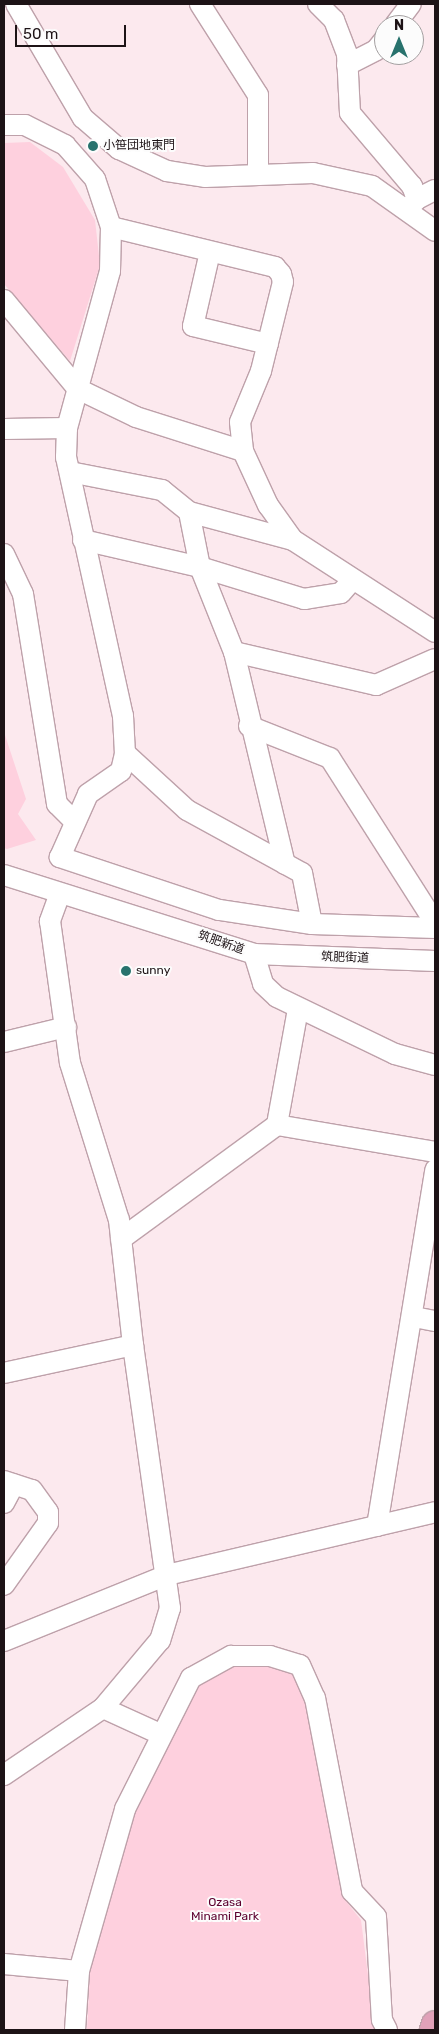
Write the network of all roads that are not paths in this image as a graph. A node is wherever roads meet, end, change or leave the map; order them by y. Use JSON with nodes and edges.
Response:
{"nodes":[{"id":1,"x":16,"y":4,"type":"edge"},
{"id":2,"x":200,"y":4,"type":"edge"},
{"id":3,"x":318,"y":4,"type":"edge"},
{"id":4,"x":411,"y":4,"type":"edge"},
{"id":5,"x":335,"y":12,"type":"edge"},
{"id":6,"x":403,"y":15,"type":"edge"},
{"id":7,"x":374,"y":51,"type":"edge"},
{"id":8,"x":347,"y":65,"type":"junction"},
{"id":9,"x":4,"y":125,"type":"edge"},
{"id":10,"x":258,"y":175,"type":"junction"},
{"id":11,"x":435,"y":190,"type":"edge"},
{"id":12,"x":413,"y":203,"type":"junction"},
{"id":13,"x":111,"y":227,"type":"junction"},
{"id":14,"x":435,"y":231,"type":"edge"},
{"id":15,"x":210,"y":252,"type":"junction"},
{"id":16,"x":4,"y":300,"type":"edge"},
{"id":17,"x":268,"y":344,"type":"junction"},
{"id":18,"x":78,"y":389,"type":"junction"},
{"id":19,"x":67,"y":428,"type":"junction"},
{"id":20,"x":4,"y":429,"type":"edge"},
{"id":21,"x":243,"y":451,"type":"junction"},
{"id":22,"x":70,"y":472,"type":"junction"},
{"id":23,"x":189,"y":512,"type":"junction"},
{"id":24,"x":84,"y":540,"type":"junction"},
{"id":25,"x":293,"y":540,"type":"junction"},
{"id":26,"x":4,"y":554,"type":"edge"},
{"id":27,"x":200,"y":566,"type":"junction"},
{"id":28,"x":353,"y":579,"type":"junction"},
{"id":29,"x":435,"y":632,"type":"edge"},
{"id":30,"x":234,"y":652,"type":"junction"},
{"id":31,"x":435,"y":659,"type":"edge"},
{"id":32,"x":250,"y":726,"type":"junction"},
{"id":33,"x":125,"y":753,"type":"junction"},
{"id":34,"x":73,"y":820,"type":"junction"},
{"id":35,"x":285,"y":864,"type":"junction"},
{"id":36,"x":4,"y":876,"type":"edge"},
{"id":37,"x":59,"y":896,"type":"junction"},
{"id":38,"x":435,"y":923,"type":"edge"},
{"id":39,"x":312,"y":924,"type":"junction"},
{"id":40,"x":435,"y":928,"type":"edge"},
{"id":41,"x":254,"y":954,"type":"junction"},
{"id":42,"x":435,"y":961,"type":"edge"},
{"id":43,"x":298,"y":1009,"type":"junction"},
{"id":44,"x":66,"y":1027,"type":"junction"},
{"id":45,"x":4,"y":1042,"type":"edge"},
{"id":46,"x":435,"y":1065,"type":"edge"},
{"id":47,"x":277,"y":1125,"type":"junction"},
{"id":48,"x":435,"y":1152,"type":"edge"},
{"id":49,"x":435,"y":1170,"type":"edge"},
{"id":50,"x":121,"y":1239,"type":"junction"},
{"id":51,"x":414,"y":1317,"type":"junction"},
{"id":52,"x":435,"y":1321,"type":"edge"},
{"id":53,"x":133,"y":1345,"type":"junction"},
{"id":54,"x":4,"y":1373,"type":"edge"},
{"id":55,"x":9,"y":1482,"type":"edge"},
{"id":56,"x":4,"y":1502,"type":"edge"},
{"id":57,"x":435,"y":1512,"type":"edge"},
{"id":58,"x":377,"y":1526,"type":"junction"},
{"id":59,"x":167,"y":1575,"type":"junction"},
{"id":60,"x":4,"y":1585,"type":"edge"},
{"id":61,"x":4,"y":1641,"type":"edge"},
{"id":62,"x":103,"y":1708,"type":"junction"},
{"id":63,"x":160,"y":1734,"type":"junction"},
{"id":64,"x":4,"y":1775,"type":"edge"},
{"id":65,"x":4,"y":1964,"type":"edge"},
{"id":66,"x":79,"y":1971,"type":"junction"},
{"id":67,"x":435,"y":2024,"type":"edge"},
{"id":68,"x":75,"y":2030,"type":"edge"},
{"id":69,"x":387,"y":2030,"type":"edge"},
{"id":70,"x":433,"y":2030,"type":"edge"}],
"edges":[{"from":1,"to":10,"type":"street"},
{"from":2,"to":10,"type":"street"},
{"from":3,"to":5,"type":"street"},
{"from":4,"to":6,"type":"street"},
{"from":5,"to":8,"type":"street"},
{"from":7,"to":8,"type":"street"},
{"from":8,"to":12,"type":"street"},
{"from":9,"to":13,"type":"street"},
{"from":10,"to":12,"type":"street"},
{"from":11,"to":12,"type":"street"},
{"from":12,"to":14,"type":"street"},
{"from":13,"to":15,"type":"street"},
{"from":13,"to":18,"type":"street"},
{"from":15,"to":17,"type":"street"},
{"from":15,"to":17,"type":"street"},
{"from":16,"to":18,"type":"street"},
{"from":17,"to":21,"type":"street"},
{"from":18,"to":19,"type":"street"},
{"from":18,"to":21,"type":"street"},
{"from":19,"to":20,"type":"street"},
{"from":19,"to":22,"type":"street"},
{"from":21,"to":25,"type":"street"},
{"from":22,"to":23,"type":"street"},
{"from":22,"to":24,"type":"street"},
{"from":23,"to":25,"type":"street"},
{"from":23,"to":27,"type":"street"},
{"from":24,"to":27,"type":"street"},
{"from":24,"to":33,"type":"street"},
{"from":25,"to":28,"type":"street"},
{"from":26,"to":34,"type":"street"},
{"from":27,"to":28,"type":"street"},
{"from":27,"to":30,"type":"street"},
{"from":28,"to":29,"type":"street"},
{"from":30,"to":31,"type":"street"},
{"from":30,"to":32,"type":"street"},
{"from":32,"to":35,"type":"street"},
{"from":32,"to":38,"type":"street"},
{"from":33,"to":34,"type":"street"},
{"from":33,"to":35,"type":"street"},
{"from":34,"to":39,"type":"street"},
{"from":35,"to":39,"type":"street"},
{"from":36,"to":37,"type":"street","name":"筑肥新道"},
{"from":37,"to":41,"type":"street","name":"筑肥新道"},
{"from":37,"to":44,"type":"street"},
{"from":39,"to":40,"type":"street"},
{"from":41,"to":42,"type":"street","name":"筑肥街道"},
{"from":41,"to":43,"type":"street","name":"筑肥新道"},
{"from":43,"to":46,"type":"street","name":"筑肥新道"},
{"from":43,"to":47,"type":"street"},
{"from":44,"to":45,"type":"street"},
{"from":44,"to":50,"type":"street"},
{"from":47,"to":48,"type":"street"},
{"from":47,"to":50,"type":"street"},
{"from":49,"to":51,"type":"street"},
{"from":50,"to":53,"type":"street"},
{"from":51,"to":52,"type":"street"},
{"from":51,"to":58,"type":"street"},
{"from":53,"to":54,"type":"street"},
{"from":53,"to":59,"type":"street"},
{"from":55,"to":56,"type":"street"},
{"from":55,"to":60,"type":"street"},
{"from":57,"to":58,"type":"street"},
{"from":58,"to":59,"type":"street"},
{"from":59,"to":61,"type":"street"},
{"from":59,"to":62,"type":"street"},
{"from":62,"to":63,"type":"street"},
{"from":62,"to":64,"type":"street"},
{"from":63,"to":66,"type":"street"},
{"from":63,"to":69,"type":"street"},
{"from":65,"to":66,"type":"street"},
{"from":66,"to":68,"type":"street"},
{"from":67,"to":70,"type":"main road"}]}
